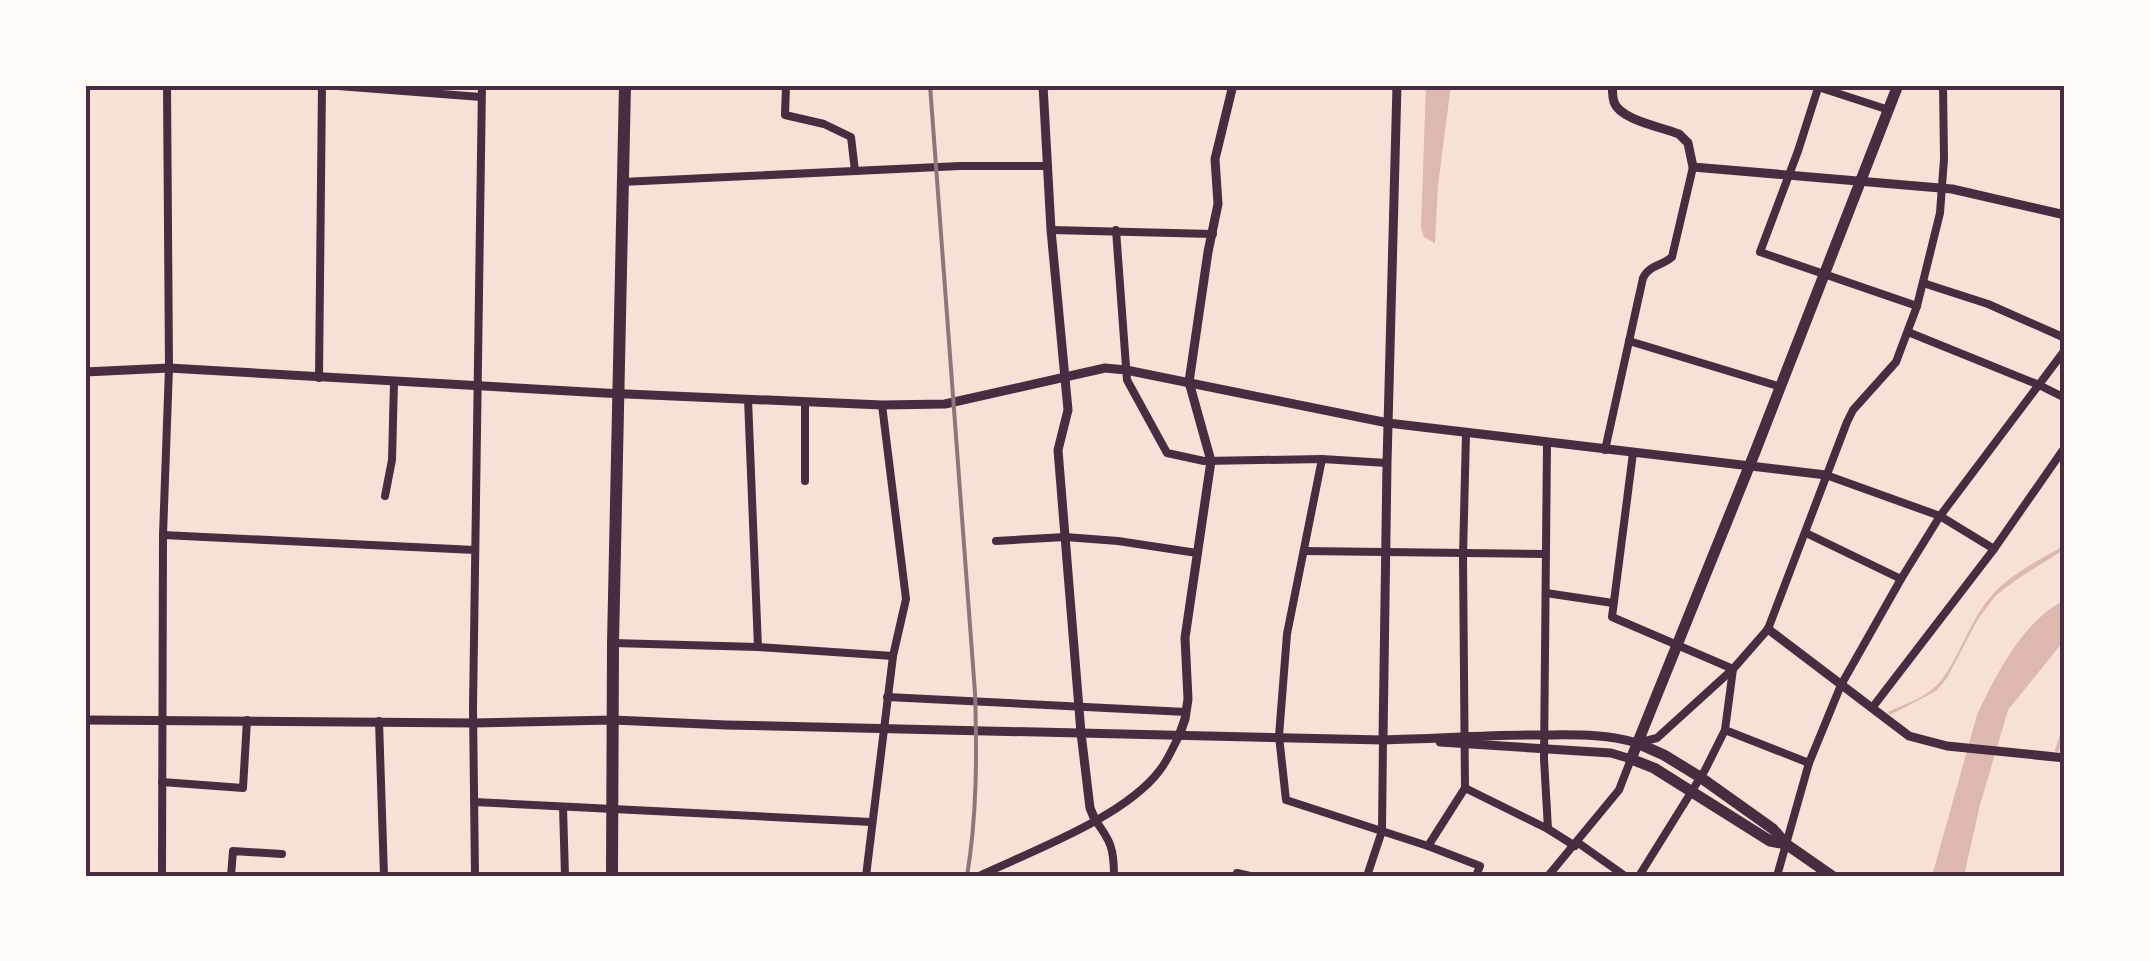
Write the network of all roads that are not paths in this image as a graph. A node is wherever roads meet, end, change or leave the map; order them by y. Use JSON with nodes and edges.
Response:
{"nodes":[{"id":1,"x":167,"y":85,"type":"edge"},
{"id":2,"x":323,"y":85,"type":"edge"},
{"id":3,"x":482,"y":85,"type":"edge"},
{"id":4,"x":625,"y":85,"type":"edge"},
{"id":5,"x":786,"y":85,"type":"edge"},
{"id":6,"x":1044,"y":85,"type":"edge"},
{"id":7,"x":1234,"y":85,"type":"edge"},
{"id":8,"x":1397,"y":85,"type":"edge"},
{"id":9,"x":1612,"y":85,"type":"edge"},
{"id":10,"x":1898,"y":85,"type":"edge"},
{"id":11,"x":1943,"y":85,"type":"edge"},
{"id":12,"x":343,"y":86,"type":"edge"},
{"id":13,"x":1816,"y":86,"type":"edge"},
{"id":14,"x":481,"y":97,"type":"junction"},
{"id":15,"x":1889,"y":110,"type":"junction"},
{"id":16,"x":1048,"y":166,"type":"junction"},
{"id":17,"x":1693,"y":167,"type":"junction"},
{"id":18,"x":855,"y":172,"type":"junction"},
{"id":19,"x":1788,"y":176,"type":"junction"},
{"id":20,"x":622,"y":182,"type":"junction"},
{"id":21,"x":1861,"y":182,"type":"junction"},
{"id":22,"x":1943,"y":188,"type":"junction"},
{"id":23,"x":2065,"y":215,"type":"edge"},
{"id":24,"x":1051,"y":230,"type":"junction"},
{"id":25,"x":1116,"y":230,"type":"junction"},
{"id":26,"x":1213,"y":234,"type":"junction"},
{"id":27,"x":1825,"y":276,"type":"junction"},
{"id":28,"x":1923,"y":283,"type":"junction"},
{"id":29,"x":1917,"y":306,"type":"junction"},
{"id":30,"x":1908,"y":332,"type":"junction"},
{"id":31,"x":2065,"y":338,"type":"edge"},
{"id":32,"x":1629,"y":341,"type":"junction"},
{"id":33,"x":2065,"y":350,"type":"edge"},
{"id":34,"x":170,"y":368,"type":"junction"},
{"id":35,"x":1126,"y":370,"type":"junction"},
{"id":36,"x":85,"y":372,"type":"edge"},
{"id":37,"x":319,"y":378,"type":"junction"},
{"id":38,"x":1065,"y":378,"type":"junction"},
{"id":39,"x":394,"y":382,"type":"junction"},
{"id":40,"x":1190,"y":382,"type":"junction"},
{"id":41,"x":2038,"y":385,"type":"junction"},
{"id":42,"x":477,"y":386,"type":"junction"},
{"id":43,"x":1780,"y":387,"type":"junction"},
{"id":44,"x":618,"y":394,"type":"junction"},
{"id":45,"x":2065,"y":398,"type":"edge"},
{"id":46,"x":748,"y":399,"type":"junction"},
{"id":47,"x":805,"y":402,"type":"junction"},
{"id":48,"x":882,"y":405,"type":"junction"},
{"id":49,"x":1388,"y":423,"type":"junction"},
{"id":50,"x":1466,"y":433,"type":"junction"},
{"id":51,"x":1546,"y":443,"type":"junction"},
{"id":52,"x":2065,"y":447,"type":"edge"},
{"id":53,"x":1605,"y":450,"type":"junction"},
{"id":54,"x":1633,"y":453,"type":"junction"},
{"id":55,"x":1322,"y":460,"type":"junction"},
{"id":56,"x":1212,"y":461,"type":"junction"},
{"id":57,"x":1387,"y":463,"type":"junction"},
{"id":58,"x":1750,"y":466,"type":"junction"},
{"id":59,"x":1826,"y":475,"type":"junction"},
{"id":60,"x":805,"y":480,"type":"dead end"},
{"id":61,"x":385,"y":496,"type":"dead end"},
{"id":62,"x":1940,"y":516,"type":"junction"},
{"id":63,"x":1806,"y":533,"type":"junction"},
{"id":64,"x":163,"y":535,"type":"junction"},
{"id":65,"x":1065,"y":537,"type":"junction"},
{"id":66,"x":996,"y":541,"type":"dead end"},
{"id":67,"x":475,"y":550,"type":"junction"},
{"id":68,"x":1994,"y":550,"type":"junction"},
{"id":69,"x":1304,"y":551,"type":"junction"},
{"id":70,"x":1197,"y":552,"type":"junction"},
{"id":71,"x":1463,"y":553,"type":"junction"},
{"id":72,"x":1386,"y":554,"type":"junction"},
{"id":73,"x":1545,"y":554,"type":"junction"},
{"id":74,"x":1901,"y":579,"type":"junction"},
{"id":75,"x":1546,"y":594,"type":"junction"},
{"id":76,"x":1614,"y":603,"type":"junction"},
{"id":77,"x":1768,"y":629,"type":"junction"},
{"id":78,"x":613,"y":643,"type":"junction"},
{"id":79,"x":1676,"y":646,"type":"junction"},
{"id":80,"x":758,"y":647,"type":"junction"},
{"id":81,"x":893,"y":656,"type":"junction"},
{"id":82,"x":1733,"y":669,"type":"junction"},
{"id":83,"x":1841,"y":685,"type":"junction"},
{"id":84,"x":887,"y":697,"type":"junction"},
{"id":85,"x":1080,"y":707,"type":"junction"},
{"id":86,"x":1872,"y":708,"type":"junction"},
{"id":87,"x":1186,"y":712,"type":"junction"},
{"id":88,"x":85,"y":720,"type":"edge"},
{"id":89,"x":162,"y":720,"type":"junction"},
{"id":90,"x":247,"y":720,"type":"junction"},
{"id":91,"x":613,"y":720,"type":"junction"},
{"id":92,"x":379,"y":721,"type":"junction"},
{"id":93,"x":473,"y":722,"type":"junction"},
{"id":94,"x":883,"y":728,"type":"junction"},
{"id":95,"x":1725,"y":730,"type":"junction"},
{"id":96,"x":1081,"y":732,"type":"junction"},
{"id":97,"x":1546,"y":735,"type":"junction"},
{"id":98,"x":1179,"y":736,"type":"junction"},
{"id":99,"x":1279,"y":736,"type":"junction"},
{"id":100,"x":1383,"y":740,"type":"junction"},
{"id":101,"x":1463,"y":740,"type":"junction"},
{"id":102,"x":1638,"y":743,"type":"junction"},
{"id":103,"x":1545,"y":749,"type":"junction"},
{"id":104,"x":1631,"y":758,"type":"junction"},
{"id":105,"x":2065,"y":758,"type":"edge"},
{"id":106,"x":1808,"y":763,"type":"junction"},
{"id":107,"x":1700,"y":777,"type":"junction"},
{"id":108,"x":162,"y":782,"type":"junction"},
{"id":109,"x":1465,"y":788,"type":"junction"},
{"id":110,"x":1691,"y":791,"type":"junction"},
{"id":111,"x":474,"y":802,"type":"junction"},
{"id":112,"x":563,"y":808,"type":"junction"},
{"id":113,"x":612,"y":810,"type":"junction"},
{"id":114,"x":1096,"y":820,"type":"junction"},
{"id":115,"x":872,"y":822,"type":"junction"},
{"id":116,"x":1548,"y":829,"type":"junction"},
{"id":117,"x":1382,"y":831,"type":"junction"},
{"id":118,"x":1576,"y":844,"type":"junction"},
{"id":119,"x":1786,"y":844,"type":"junction"},
{"id":120,"x":1428,"y":846,"type":"junction"},
{"id":121,"x":282,"y":854,"type":"dead end"},
{"id":122,"x":997,"y":871,"type":"edge"},
{"id":123,"x":162,"y":876,"type":"edge"},
{"id":124,"x":232,"y":876,"type":"edge"},
{"id":125,"x":384,"y":876,"type":"edge"},
{"id":126,"x":475,"y":876,"type":"edge"},
{"id":127,"x":564,"y":876,"type":"edge"},
{"id":128,"x":612,"y":876,"type":"edge"},
{"id":129,"x":866,"y":876,"type":"edge"},
{"id":130,"x":979,"y":876,"type":"edge"},
{"id":131,"x":1114,"y":876,"type":"edge"},
{"id":132,"x":1237,"y":876,"type":"edge"},
{"id":133,"x":1250,"y":876,"type":"edge"},
{"id":134,"x":1366,"y":876,"type":"edge"},
{"id":135,"x":1476,"y":876,"type":"edge"},
{"id":136,"x":1548,"y":876,"type":"edge"},
{"id":137,"x":1624,"y":876,"type":"edge"},
{"id":138,"x":1639,"y":876,"type":"edge"},
{"id":139,"x":1777,"y":876,"type":"edge"},
{"id":140,"x":1832,"y":876,"type":"edge"}],
"edges":[{"from":1,"to":34,"type":"street"},
{"from":2,"to":12,"type":"street"},
{"from":2,"to":37,"type":"street"},
{"from":3,"to":14,"type":"street"},
{"from":4,"to":20,"type":"highway"},
{"from":5,"to":18,"type":"street"},
{"from":6,"to":16,"type":"street"},
{"from":7,"to":26,"type":"street"},
{"from":8,"to":49,"type":"street"},
{"from":9,"to":17,"type":"street"},
{"from":10,"to":15,"type":"main road"},
{"from":11,"to":22,"type":"street"},
{"from":12,"to":14,"type":"street"},
{"from":13,"to":15,"type":"street"},
{"from":13,"to":19,"type":"street"},
{"from":14,"to":42,"type":"street"},
{"from":15,"to":21,"type":"main road"},
{"from":16,"to":18,"type":"street"},
{"from":16,"to":24,"type":"street"},
{"from":17,"to":19,"type":"street"},
{"from":17,"to":32,"type":"street"},
{"from":18,"to":20,"type":"street"},
{"from":19,"to":21,"type":"street"},
{"from":19,"to":27,"type":"street"},
{"from":20,"to":44,"type":"highway"},
{"from":21,"to":22,"type":"street"},
{"from":21,"to":27,"type":"main road"},
{"from":22,"to":23,"type":"street"},
{"from":22,"to":28,"type":"street"},
{"from":24,"to":25,"type":"street"},
{"from":24,"to":38,"type":"street"},
{"from":25,"to":26,"type":"street"},
{"from":25,"to":35,"type":"street"},
{"from":26,"to":40,"type":"street"},
{"from":27,"to":29,"type":"street"},
{"from":27,"to":43,"type":"main road"},
{"from":28,"to":29,"type":"street"},
{"from":28,"to":31,"type":"street"},
{"from":29,"to":30,"type":"street"},
{"from":30,"to":41,"type":"street"},
{"from":30,"to":59,"type":"street"},
{"from":32,"to":43,"type":"street"},
{"from":32,"to":53,"type":"street"},
{"from":33,"to":41,"type":"street"},
{"from":34,"to":36,"type":"street"},
{"from":34,"to":37,"type":"street"},
{"from":34,"to":64,"type":"street"},
{"from":35,"to":38,"type":"street"},
{"from":35,"to":40,"type":"street"},
{"from":35,"to":56,"type":"street"},
{"from":37,"to":39,"type":"street"},
{"from":38,"to":48,"type":"street"},
{"from":38,"to":65,"type":"street"},
{"from":39,"to":42,"type":"street"},
{"from":39,"to":61,"type":"street"},
{"from":40,"to":49,"type":"street"},
{"from":40,"to":56,"type":"street"},
{"from":41,"to":45,"type":"street"},
{"from":41,"to":62,"type":"street"},
{"from":42,"to":44,"type":"street"},
{"from":42,"to":67,"type":"street"},
{"from":43,"to":58,"type":"main road"},
{"from":44,"to":46,"type":"street"},
{"from":44,"to":78,"type":"highway"},
{"from":46,"to":47,"type":"street"},
{"from":46,"to":80,"type":"street"},
{"from":47,"to":48,"type":"street"},
{"from":47,"to":60,"type":"street"},
{"from":48,"to":81,"type":"street"},
{"from":49,"to":50,"type":"street"},
{"from":49,"to":57,"type":"street"},
{"from":50,"to":51,"type":"street"},
{"from":50,"to":71,"type":"street"},
{"from":51,"to":53,"type":"street"},
{"from":51,"to":73,"type":"street"},
{"from":52,"to":68,"type":"street"},
{"from":53,"to":54,"type":"street"},
{"from":54,"to":58,"type":"street"},
{"from":54,"to":76,"type":"street"},
{"from":55,"to":56,"type":"street"},
{"from":55,"to":57,"type":"street"},
{"from":55,"to":69,"type":"street"},
{"from":56,"to":70,"type":"street"},
{"from":57,"to":72,"type":"street"},
{"from":58,"to":59,"type":"street"},
{"from":58,"to":79,"type":"main road"},
{"from":59,"to":62,"type":"street"},
{"from":59,"to":63,"type":"street"},
{"from":62,"to":68,"type":"street"},
{"from":62,"to":74,"type":"street"},
{"from":63,"to":74,"type":"street"},
{"from":63,"to":77,"type":"street"},
{"from":64,"to":67,"type":"street"},
{"from":64,"to":89,"type":"street"},
{"from":65,"to":66,"type":"street"},
{"from":65,"to":70,"type":"street"},
{"from":65,"to":85,"type":"street"},
{"from":67,"to":93,"type":"street"},
{"from":68,"to":86,"type":"street"},
{"from":69,"to":72,"type":"street"},
{"from":69,"to":99,"type":"street"},
{"from":70,"to":87,"type":"street"},
{"from":71,"to":72,"type":"street"},
{"from":71,"to":73,"type":"street"},
{"from":71,"to":101,"type":"street"},
{"from":72,"to":100,"type":"street"},
{"from":73,"to":75,"type":"street"},
{"from":74,"to":83,"type":"street"},
{"from":75,"to":76,"type":"street"},
{"from":75,"to":97,"type":"street"},
{"from":76,"to":79,"type":"street"},
{"from":77,"to":82,"type":"street"},
{"from":77,"to":83,"type":"street"},
{"from":78,"to":80,"type":"street"},
{"from":78,"to":91,"type":"highway"},
{"from":79,"to":82,"type":"street"},
{"from":79,"to":102,"type":"main road"},
{"from":80,"to":81,"type":"street"},
{"from":81,"to":84,"type":"street"},
{"from":82,"to":95,"type":"street"},
{"from":82,"to":102,"type":"street"},
{"from":83,"to":86,"type":"street"},
{"from":83,"to":106,"type":"street"},
{"from":84,"to":85,"type":"street"},
{"from":84,"to":94,"type":"street"},
{"from":85,"to":87,"type":"street"},
{"from":85,"to":96,"type":"street"},
{"from":86,"to":105,"type":"street"},
{"from":87,"to":98,"type":"street"},
{"from":88,"to":89,"type":"street"},
{"from":89,"to":90,"type":"street"},
{"from":89,"to":108,"type":"street"},
{"from":90,"to":92,"type":"street"},
{"from":90,"to":108,"type":"street"},
{"from":91,"to":93,"type":"street"},
{"from":91,"to":94,"type":"street"},
{"from":91,"to":113,"type":"highway"},
{"from":92,"to":93,"type":"street"},
{"from":92,"to":125,"type":"street"},
{"from":93,"to":111,"type":"street"},
{"from":94,"to":96,"type":"street"},
{"from":94,"to":115,"type":"street"},
{"from":95,"to":106,"type":"street"},
{"from":95,"to":107,"type":"street"},
{"from":96,"to":98,"type":"street"},
{"from":96,"to":114,"type":"street"},
{"from":97,"to":101,"type":"street"},
{"from":97,"to":102,"type":"street"},
{"from":97,"to":103,"type":"street"},
{"from":98,"to":99,"type":"street"},
{"from":98,"to":114,"type":"street"},
{"from":99,"to":100,"type":"street"},
{"from":99,"to":117,"type":"street"},
{"from":100,"to":101,"type":"street"},
{"from":100,"to":117,"type":"street"},
{"from":101,"to":103,"type":"street"},
{"from":101,"to":109,"type":"street"},
{"from":102,"to":104,"type":"main road"},
{"from":102,"to":107,"type":"main road"},
{"from":103,"to":104,"type":"street"},
{"from":103,"to":116,"type":"street"},
{"from":104,"to":110,"type":"main road"},
{"from":104,"to":118,"type":"street"},
{"from":106,"to":119,"type":"street"},
{"from":107,"to":110,"type":"street"},
{"from":107,"to":119,"type":"main road"},
{"from":108,"to":123,"type":"street"},
{"from":109,"to":116,"type":"street"},
{"from":109,"to":120,"type":"street"},
{"from":110,"to":119,"type":"main road"},
{"from":110,"to":138,"type":"street"},
{"from":111,"to":112,"type":"street"},
{"from":111,"to":126,"type":"street"},
{"from":112,"to":113,"type":"street"},
{"from":112,"to":127,"type":"street"},
{"from":113,"to":115,"type":"street"},
{"from":113,"to":128,"type":"highway"},
{"from":114,"to":122,"type":"street"},
{"from":114,"to":131,"type":"street"},
{"from":115,"to":129,"type":"street"},
{"from":116,"to":118,"type":"street"},
{"from":117,"to":120,"type":"street"},
{"from":117,"to":134,"type":"street"},
{"from":118,"to":136,"type":"street"},
{"from":118,"to":137,"type":"street"},
{"from":119,"to":139,"type":"street"},
{"from":119,"to":140,"type":"main road"},
{"from":120,"to":135,"type":"street"},
{"from":121,"to":124,"type":"street"},
{"from":122,"to":130,"type":"street"},
{"from":132,"to":133,"type":"street"}]}
